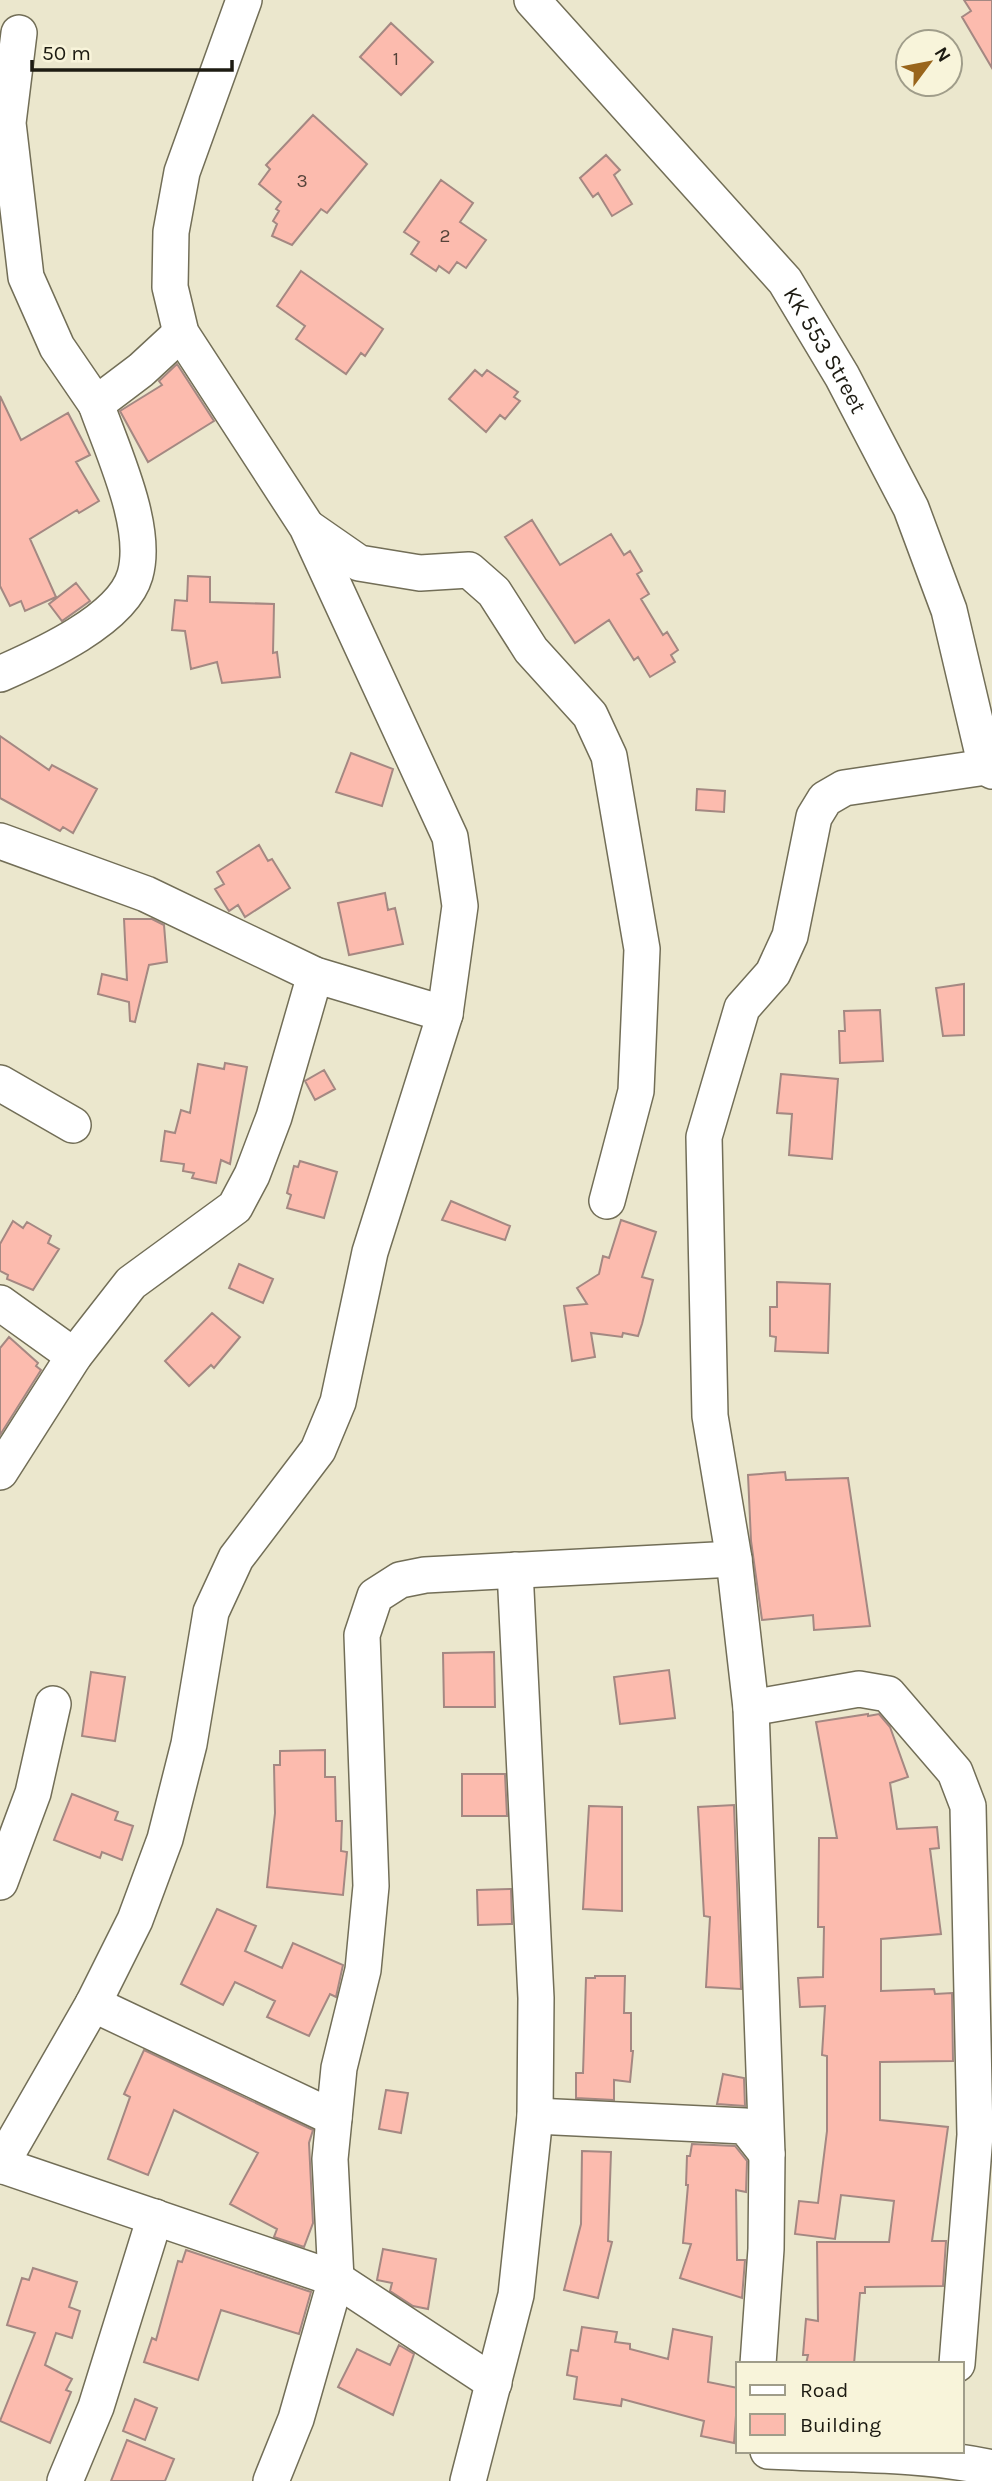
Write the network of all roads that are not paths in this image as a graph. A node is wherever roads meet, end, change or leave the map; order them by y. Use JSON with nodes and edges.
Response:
{"nodes":[{"id":1,"x":244,"y":0,"type":"edge"},
{"id":2,"x":532,"y":0,"type":"edge"},
{"id":3,"x":19,"y":33,"type":"dead end"},
{"id":4,"x":181,"y":333,"type":"junction"},
{"id":5,"x":96,"y":404,"type":"junction"},
{"id":6,"x":307,"y":527,"type":"junction"},
{"id":7,"x":0,"y":674,"type":"edge"},
{"id":8,"x":989,"y":769,"type":"edge"},
{"id":9,"x":0,"y":841,"type":"edge"},
{"id":10,"x":315,"y":975,"type":"junction"},
{"id":11,"x":445,"y":1014,"type":"junction"},
{"id":12,"x":0,"y":1083,"type":"edge"},
{"id":13,"x":73,"y":1125,"type":"dead end"},
{"id":14,"x":607,"y":1201,"type":"dead end"},
{"id":15,"x":0,"y":1303,"type":"edge"},
{"id":16,"x":74,"y":1356,"type":"junction"},
{"id":17,"x":0,"y":1472,"type":"edge"},
{"id":18,"x":734,"y":1559,"type":"junction"},
{"id":19,"x":515,"y":1570,"type":"junction"},
{"id":20,"x":52,"y":1704,"type":"dead end"},
{"id":21,"x":751,"y":1708,"type":"junction"},
{"id":22,"x":0,"y":1882,"type":"edge"},
{"id":23,"x":93,"y":2004,"type":"junction"},
{"id":24,"x":535,"y":2116,"type":"junction"},
{"id":25,"x":334,"y":2118,"type":"junction"},
{"id":26,"x":766,"y":2154,"type":"junction"},
{"id":27,"x":0,"y":2165,"type":"edge"},
{"id":28,"x":155,"y":2217,"type":"junction"},
{"id":29,"x":336,"y":2279,"type":"junction"},
{"id":30,"x":758,"y":2362,"type":"edge"},
{"id":31,"x":957,"y":2362,"type":"edge"},
{"id":32,"x":494,"y":2383,"type":"junction"},
{"id":33,"x":895,"y":2453,"type":"edge"},
{"id":34,"x":950,"y":2455,"type":"edge"},
{"id":35,"x":992,"y":2468,"type":"edge"},
{"id":36,"x":65,"y":2481,"type":"edge"},
{"id":37,"x":271,"y":2481,"type":"edge"},
{"id":38,"x":468,"y":2481,"type":"edge"}],
"edges":[{"from":1,"to":4,"type":"street"},
{"from":2,"to":8,"type":"street","name":"KK 553 Street"},
{"from":3,"to":5,"type":"street"},
{"from":4,"to":5,"type":"street"},
{"from":4,"to":6,"type":"street"},
{"from":5,"to":7,"type":"street"},
{"from":6,"to":11,"type":"street"},
{"from":6,"to":14,"type":"street"},
{"from":8,"to":18,"type":"street"},
{"from":9,"to":10,"type":"street"},
{"from":10,"to":11,"type":"street"},
{"from":10,"to":16,"type":"street"},
{"from":11,"to":23,"type":"street"},
{"from":12,"to":13,"type":"street"},
{"from":15,"to":16,"type":"street"},
{"from":16,"to":17,"type":"street"},
{"from":18,"to":19,"type":"street"},
{"from":18,"to":21,"type":"street"},
{"from":19,"to":24,"type":"street"},
{"from":19,"to":25,"type":"street"},
{"from":20,"to":22,"type":"street"},
{"from":21,"to":26,"type":"street"},
{"from":21,"to":31,"type":"street"},
{"from":23,"to":25,"type":"street"},
{"from":23,"to":27,"type":"street"},
{"from":24,"to":26,"type":"street"},
{"from":24,"to":32,"type":"street"},
{"from":25,"to":29,"type":"street"},
{"from":26,"to":30,"type":"street"},
{"from":27,"to":28,"type":"street"},
{"from":28,"to":29,"type":"street"},
{"from":28,"to":36,"type":"street"},
{"from":29,"to":32,"type":"street"},
{"from":29,"to":37,"type":"street"},
{"from":32,"to":38,"type":"street"},
{"from":33,"to":34,"type":"street"},
{"from":34,"to":35,"type":"street"}]}
